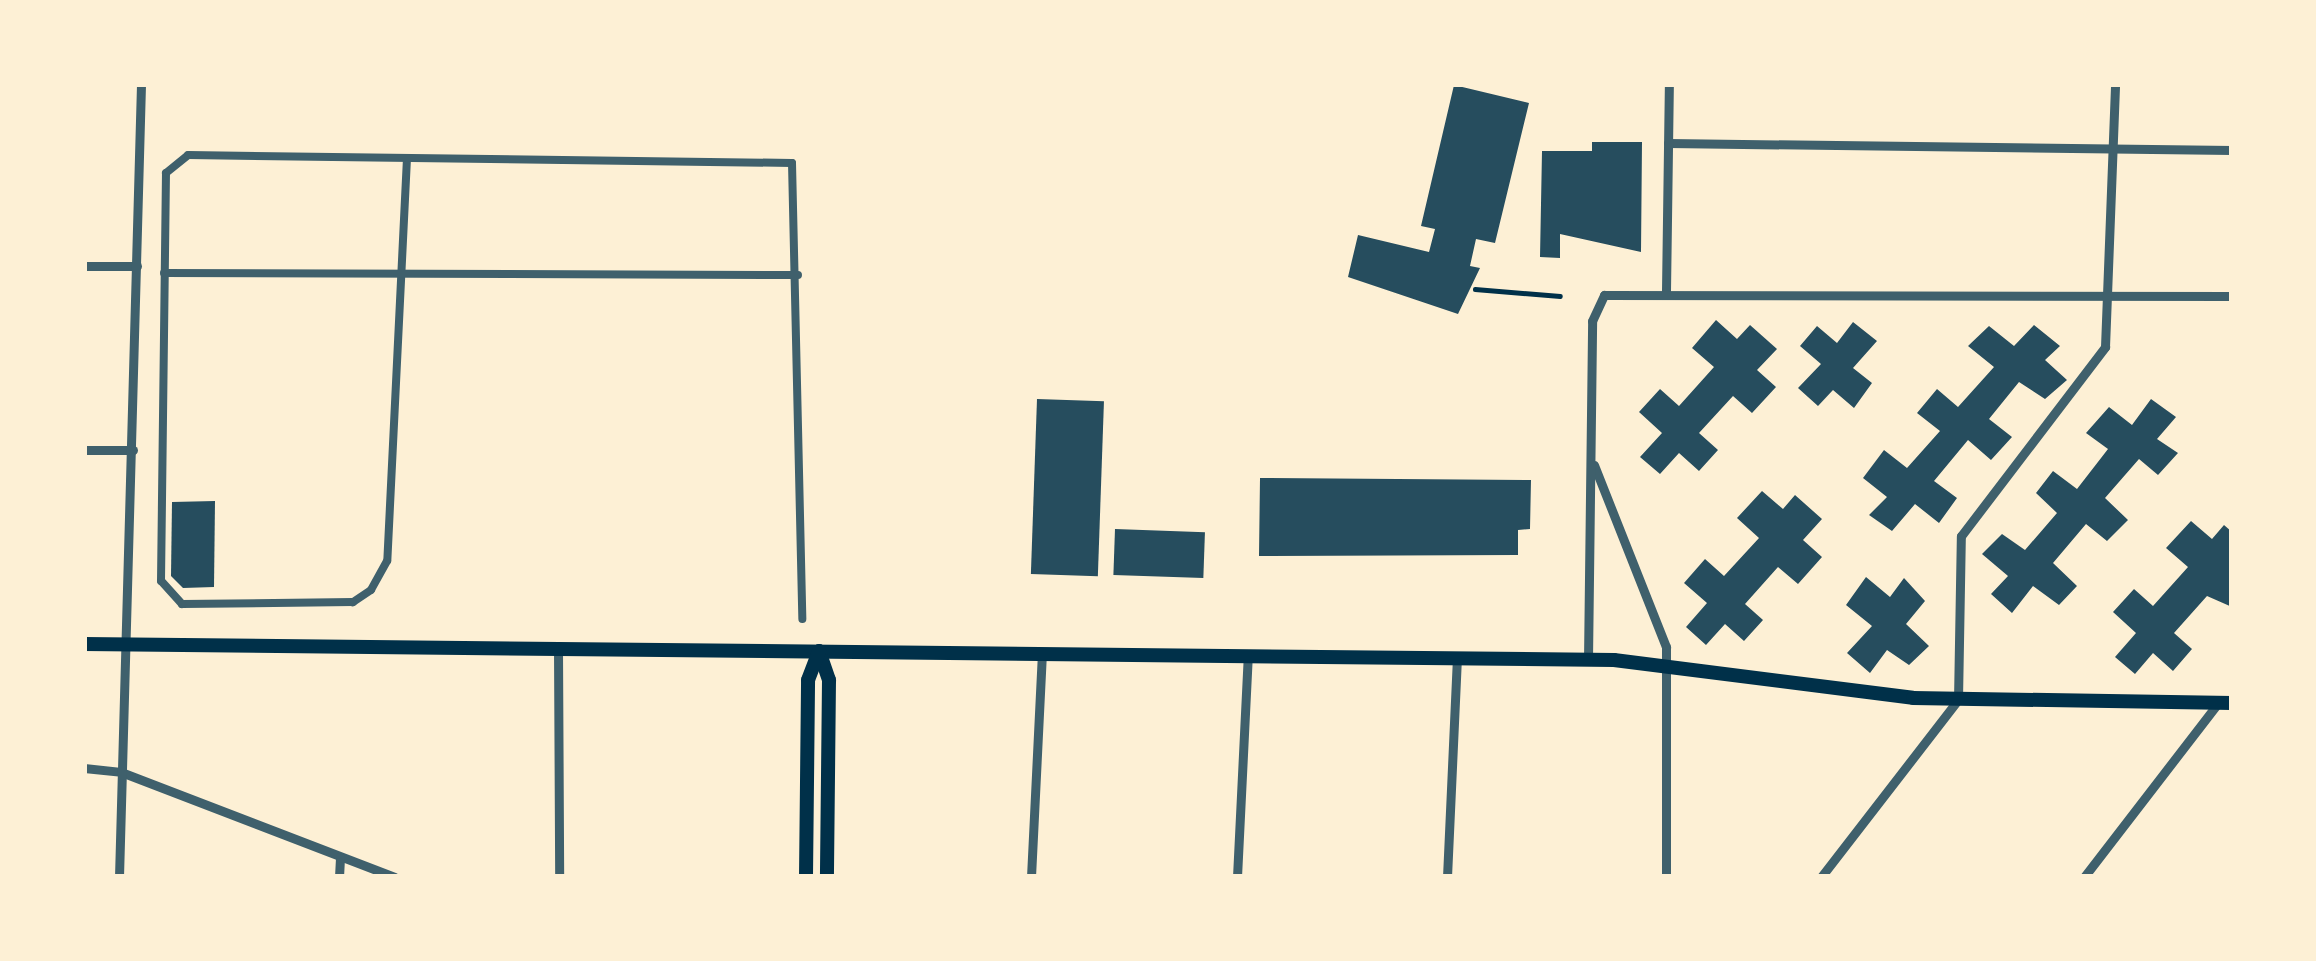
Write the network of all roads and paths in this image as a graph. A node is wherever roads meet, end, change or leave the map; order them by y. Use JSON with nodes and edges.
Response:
{"nodes":[{"id":1,"x":128,"y":84,"type":"edge"},
{"id":2,"x":141,"y":84,"type":"edge"},
{"id":3,"x":1179,"y":84,"type":"edge"},
{"id":4,"x":1269,"y":84,"type":"edge"},
{"id":5,"x":1669,"y":84,"type":"edge"},
{"id":6,"x":2115,"y":84,"type":"edge"},
{"id":7,"x":1668,"y":143,"type":"junction"},
{"id":8,"x":2115,"y":148,"type":"junction"},
{"id":9,"x":2232,"y":150,"type":"edge"},
{"id":10,"x":407,"y":158,"type":"junction"},
{"id":11,"x":84,"y":266,"type":"edge"},
{"id":12,"x":137,"y":266,"type":"junction"},
{"id":13,"x":164,"y":273,"type":"junction"},
{"id":14,"x":401,"y":274,"type":"junction"},
{"id":15,"x":799,"y":275,"type":"junction"},
{"id":16,"x":1475,"y":289,"type":"dead end"},
{"id":17,"x":1666,"y":291,"type":"junction"},
{"id":18,"x":2113,"y":295,"type":"junction"},
{"id":19,"x":1560,"y":296,"type":"dead end"},
{"id":20,"x":2232,"y":296,"type":"edge"},
{"id":21,"x":84,"y":450,"type":"edge"},
{"id":22,"x":133,"y":450,"type":"junction"},
{"id":23,"x":1592,"y":459,"type":"junction"},
{"id":24,"x":802,"y":619,"type":"dead end"},
{"id":25,"x":84,"y":644,"type":"edge"},
{"id":26,"x":123,"y":644,"type":"junction"},
{"id":27,"x":558,"y":649,"type":"junction"},
{"id":28,"x":819,"y":651,"type":"junction"},
{"id":29,"x":1042,"y":654,"type":"junction"},
{"id":30,"x":1248,"y":656,"type":"junction"},
{"id":31,"x":1456,"y":658,"type":"junction"},
{"id":32,"x":1588,"y":660,"type":"junction"},
{"id":33,"x":1668,"y":664,"type":"junction"},
{"id":34,"x":1958,"y":700,"type":"junction"},
{"id":35,"x":2225,"y":703,"type":"edge"},
{"id":36,"x":84,"y":768,"type":"edge"},
{"id":37,"x":121,"y":772,"type":"junction"},
{"id":38,"x":340,"y":857,"type":"junction"},
{"id":39,"x":119,"y":877,"type":"edge"},
{"id":40,"x":339,"y":877,"type":"edge"},
{"id":41,"x":394,"y":877,"type":"edge"},
{"id":42,"x":559,"y":877,"type":"edge"},
{"id":43,"x":806,"y":877,"type":"edge"},
{"id":44,"x":827,"y":877,"type":"edge"},
{"id":45,"x":1031,"y":877,"type":"edge"},
{"id":46,"x":1237,"y":877,"type":"edge"},
{"id":47,"x":1447,"y":877,"type":"edge"},
{"id":48,"x":1666,"y":877,"type":"edge"},
{"id":49,"x":1821,"y":877,"type":"edge"},
{"id":50,"x":2084,"y":877,"type":"edge"}],
"edges":[{"from":1,"to":2,"type":"street"},
{"from":2,"to":12,"type":"street"},
{"from":3,"to":4,"type":"path"},
{"from":5,"to":7,"type":"street"},
{"from":6,"to":8,"type":"street"},
{"from":7,"to":8,"type":"street"},
{"from":7,"to":17,"type":"street"},
{"from":8,"to":9,"type":"street"},
{"from":8,"to":18,"type":"street"},
{"from":10,"to":13,"type":"street"},
{"from":10,"to":14,"type":"street"},
{"from":10,"to":15,"type":"street"},
{"from":11,"to":12,"type":"street"},
{"from":12,"to":22,"type":"street"},
{"from":13,"to":14,"type":"street"},
{"from":13,"to":14,"type":"street"},
{"from":14,"to":15,"type":"street"},
{"from":15,"to":24,"type":"street"},
{"from":16,"to":19,"type":"path"},
{"from":17,"to":18,"type":"street"},
{"from":17,"to":23,"type":"street"},
{"from":18,"to":20,"type":"street"},
{"from":18,"to":34,"type":"street"},
{"from":21,"to":22,"type":"street"},
{"from":22,"to":26,"type":"street"},
{"from":23,"to":32,"type":"street"},
{"from":23,"to":33,"type":"street"},
{"from":25,"to":26,"type":"main road"},
{"from":26,"to":27,"type":"main road"},
{"from":26,"to":37,"type":"street"},
{"from":27,"to":28,"type":"main road"},
{"from":27,"to":42,"type":"street"},
{"from":28,"to":29,"type":"main road"},
{"from":28,"to":43,"type":"main road"},
{"from":28,"to":44,"type":"main road"},
{"from":29,"to":30,"type":"main road"},
{"from":29,"to":45,"type":"street"},
{"from":30,"to":31,"type":"main road"},
{"from":30,"to":46,"type":"street"},
{"from":31,"to":32,"type":"main road"},
{"from":31,"to":47,"type":"street"},
{"from":32,"to":33,"type":"main road"},
{"from":33,"to":34,"type":"main road"},
{"from":33,"to":48,"type":"street"},
{"from":34,"to":35,"type":"main road"},
{"from":34,"to":49,"type":"street"},
{"from":35,"to":50,"type":"street"},
{"from":36,"to":37,"type":"street"},
{"from":37,"to":38,"type":"street"},
{"from":37,"to":39,"type":"street"},
{"from":38,"to":40,"type":"street"},
{"from":38,"to":41,"type":"street"}]}
